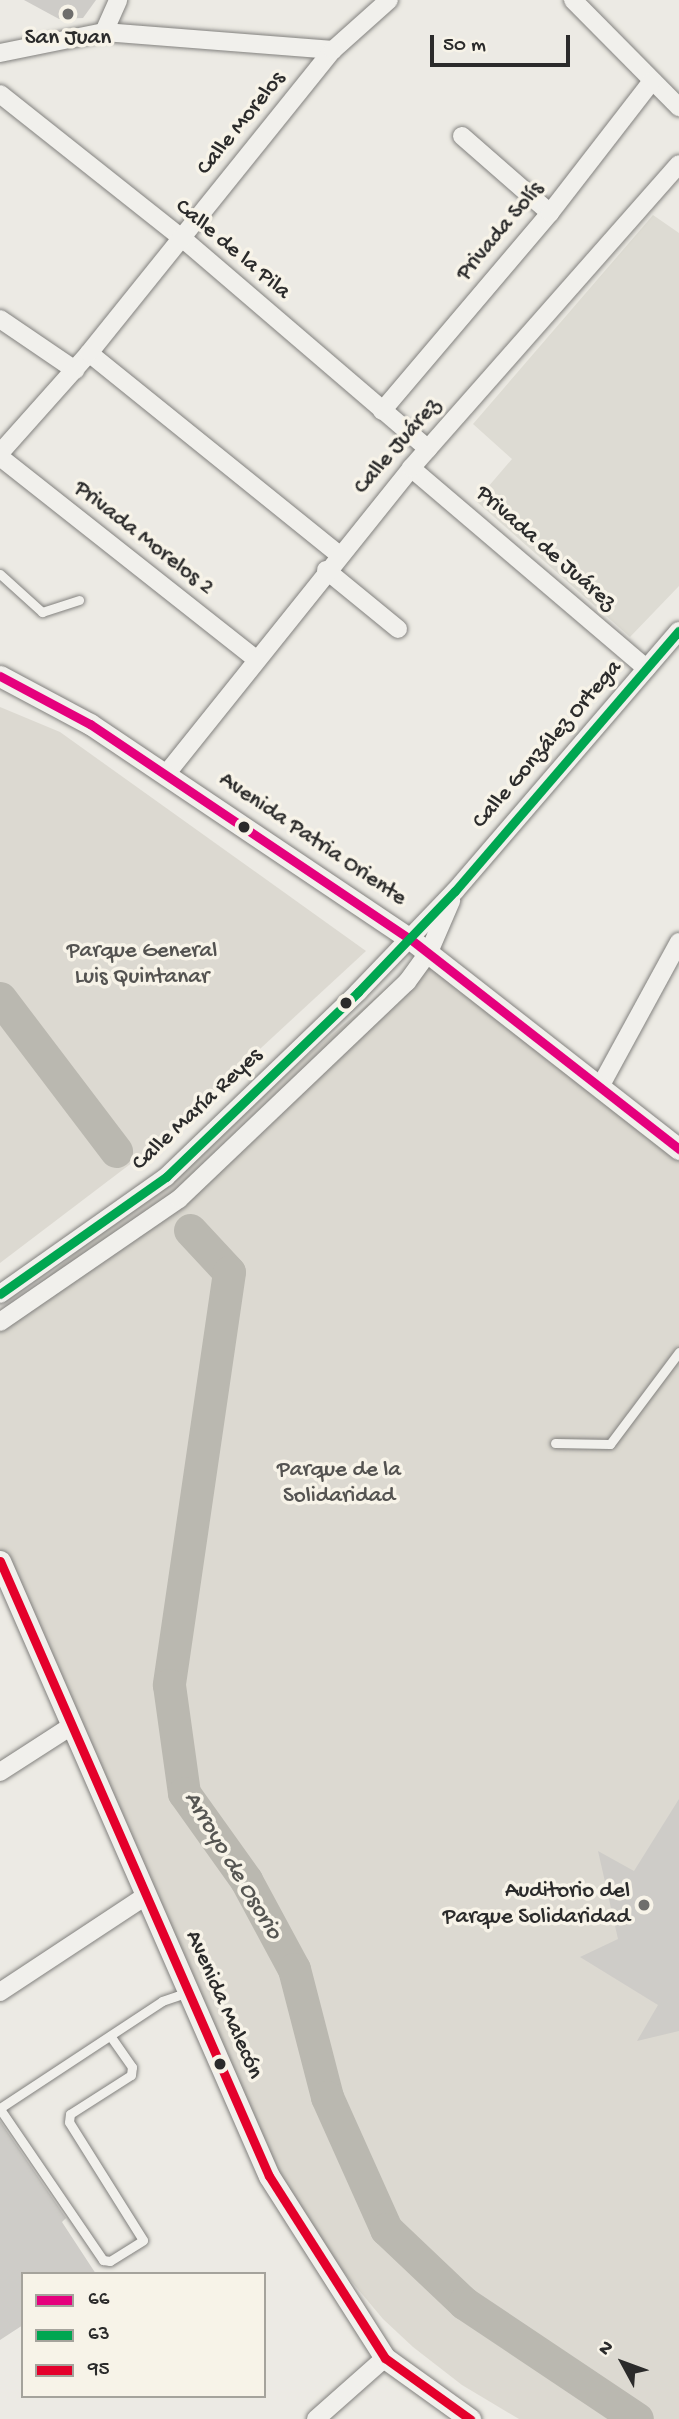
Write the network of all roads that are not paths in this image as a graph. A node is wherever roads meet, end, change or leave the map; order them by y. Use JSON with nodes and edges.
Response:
{"nodes":[{"id":1,"x":118,"y":0,"type":"edge"},
{"id":2,"x":390,"y":0,"type":"edge"},
{"id":3,"x":573,"y":0,"type":"edge"},
{"id":4,"x":104,"y":32,"type":"junction"},
{"id":5,"x":333,"y":50,"type":"junction"},
{"id":6,"x":0,"y":53,"type":"edge"},
{"id":7,"x":652,"y":81,"type":"junction"},
{"id":8,"x":0,"y":94,"type":"edge"},
{"id":9,"x":679,"y":107,"type":"edge"},
{"id":10,"x":462,"y":136,"type":"dead end"},
{"id":11,"x":679,"y":164,"type":"edge"},
{"id":12,"x":550,"y":213,"type":"junction"},
{"id":13,"x":182,"y":238,"type":"junction"},
{"id":14,"x":0,"y":319,"type":"edge"},
{"id":15,"x":89,"y":353,"type":"junction"},
{"id":16,"x":75,"y":370,"type":"junction"},
{"id":17,"x":382,"y":411,"type":"junction"},
{"id":18,"x":428,"y":449,"type":"junction"},
{"id":19,"x":0,"y":455,"type":"edge"},
{"id":20,"x":411,"y":468,"type":"junction"},
{"id":21,"x":339,"y":555,"type":"junction"},
{"id":22,"x":326,"y":570,"type":"junction"},
{"id":23,"x":0,"y":574,"type":"edge"},
{"id":24,"x":79,"y":600,"type":"dead end"},
{"id":25,"x":398,"y":629,"type":"dead end"},
{"id":26,"x":679,"y":631,"type":"edge"},
{"id":27,"x":256,"y":659,"type":"junction"},
{"id":28,"x":646,"y":668,"type":"junction"},
{"id":29,"x":0,"y":676,"type":"edge"},
{"id":30,"x":167,"y":773,"type":"junction"},
{"id":31,"x":455,"y":891,"type":"junction"},
{"id":32,"x":409,"y":938,"type":"junction"},
{"id":33,"x":679,"y":943,"type":"edge"},
{"id":34,"x":429,"y":952,"type":"junction"},
{"id":35,"x":601,"y":1086,"type":"junction"},
{"id":36,"x":679,"y":1149,"type":"edge"},
{"id":37,"x":0,"y":1294,"type":"edge"},
{"id":38,"x":0,"y":1322,"type":"edge"},
{"id":39,"x":679,"y":1352,"type":"edge"},
{"id":40,"x":555,"y":1443,"type":"dead end"},
{"id":41,"x":0,"y":1561,"type":"edge"},
{"id":42,"x":74,"y":1725,"type":"junction"},
{"id":43,"x":0,"y":1772,"type":"edge"},
{"id":44,"x":147,"y":1895,"type":"junction"},
{"id":45,"x":0,"y":1992,"type":"edge"},
{"id":46,"x":188,"y":1992,"type":"junction"},
{"id":47,"x":110,"y":2036,"type":"junction"},
{"id":48,"x":0,"y":2108,"type":"edge"},
{"id":49,"x":385,"y":2358,"type":"junction"},
{"id":50,"x":316,"y":2419,"type":"edge"},
{"id":51,"x":470,"y":2419,"type":"edge"}],
"edges":[{"from":1,"to":4,"type":"street"},
{"from":2,"to":5,"type":"street","name":"Calle Morelos"},
{"from":3,"to":7,"type":"street"},
{"from":4,"to":5,"type":"street"},
{"from":4,"to":6,"type":"street"},
{"from":5,"to":13,"type":"street","name":"Calle Morelos"},
{"from":7,"to":9,"type":"street"},
{"from":7,"to":12,"type":"street","name":"Privada Solís"},
{"from":8,"to":13,"type":"street","name":"Calle de la Pila"},
{"from":10,"to":12,"type":"street"},
{"from":11,"to":18,"type":"street","name":"Calle Juárez"},
{"from":12,"to":17,"type":"street","name":"Privada Solís"},
{"from":13,"to":15,"type":"street","name":"Calle Morelos"},
{"from":13,"to":17,"type":"street","name":"Calle de la Pila"},
{"from":14,"to":16,"type":"street"},
{"from":15,"to":16,"type":"street","name":"Calle Morelos"},
{"from":15,"to":21,"type":"street"},
{"from":16,"to":19,"type":"street","name":"Calle Morelos"},
{"from":17,"to":18,"type":"street","name":"Calle de la Pila"},
{"from":18,"to":20,"type":"street","name":"Calle Juárez"},
{"from":19,"to":27,"type":"street","name":"Privada Morelos 2"},
{"from":20,"to":21,"type":"street","name":"Calle Juárez"},
{"from":20,"to":28,"type":"street","name":"Privada de Juárez"},
{"from":21,"to":22,"type":"street","name":"Calle Juárez"},
{"from":22,"to":25,"type":"street"},
{"from":22,"to":27,"type":"street","name":"Calle Juárez"},
{"from":23,"to":24,"type":"lane"},
{"from":26,"to":28,"type":"street","name":"Calle González Ortega"},
{"from":27,"to":30,"type":"street","name":"Calle Juárez"},
{"from":28,"to":31,"type":"street","name":"Calle González Ortega"},
{"from":29,"to":30,"type":"street","name":"Avenida Patria Oriente"},
{"from":30,"to":32,"type":"street","name":"Avenida Patria Oriente"},
{"from":31,"to":32,"type":"street","name":"Calle González Ortega"},
{"from":31,"to":34,"type":"street","name":"Calle González Ortega"},
{"from":32,"to":34,"type":"street","name":"Avenida Patria Oriente"},
{"from":32,"to":37,"type":"street","name":"Calle María Reyes"},
{"from":33,"to":35,"type":"street"},
{"from":34,"to":35,"type":"street","name":"Avenida Patria Oriente"},
{"from":34,"to":38,"type":"street"},
{"from":35,"to":36,"type":"street","name":"Avenida Patria Oriente"},
{"from":39,"to":40,"type":"lane"},
{"from":41,"to":42,"type":"street","name":"Avenida Malecón"},
{"from":42,"to":43,"type":"street"},
{"from":42,"to":44,"type":"street","name":"Avenida Malecón"},
{"from":44,"to":45,"type":"street"},
{"from":44,"to":46,"type":"street","name":"Avenida Malecón"},
{"from":46,"to":47,"type":"lane"},
{"from":46,"to":49,"type":"street","name":"Avenida Malecón"},
{"from":47,"to":48,"type":"lane"},
{"from":47,"to":48,"type":"lane"},
{"from":49,"to":50,"type":"street"},
{"from":49,"to":51,"type":"street","name":"Avenida Malecón"}]}
